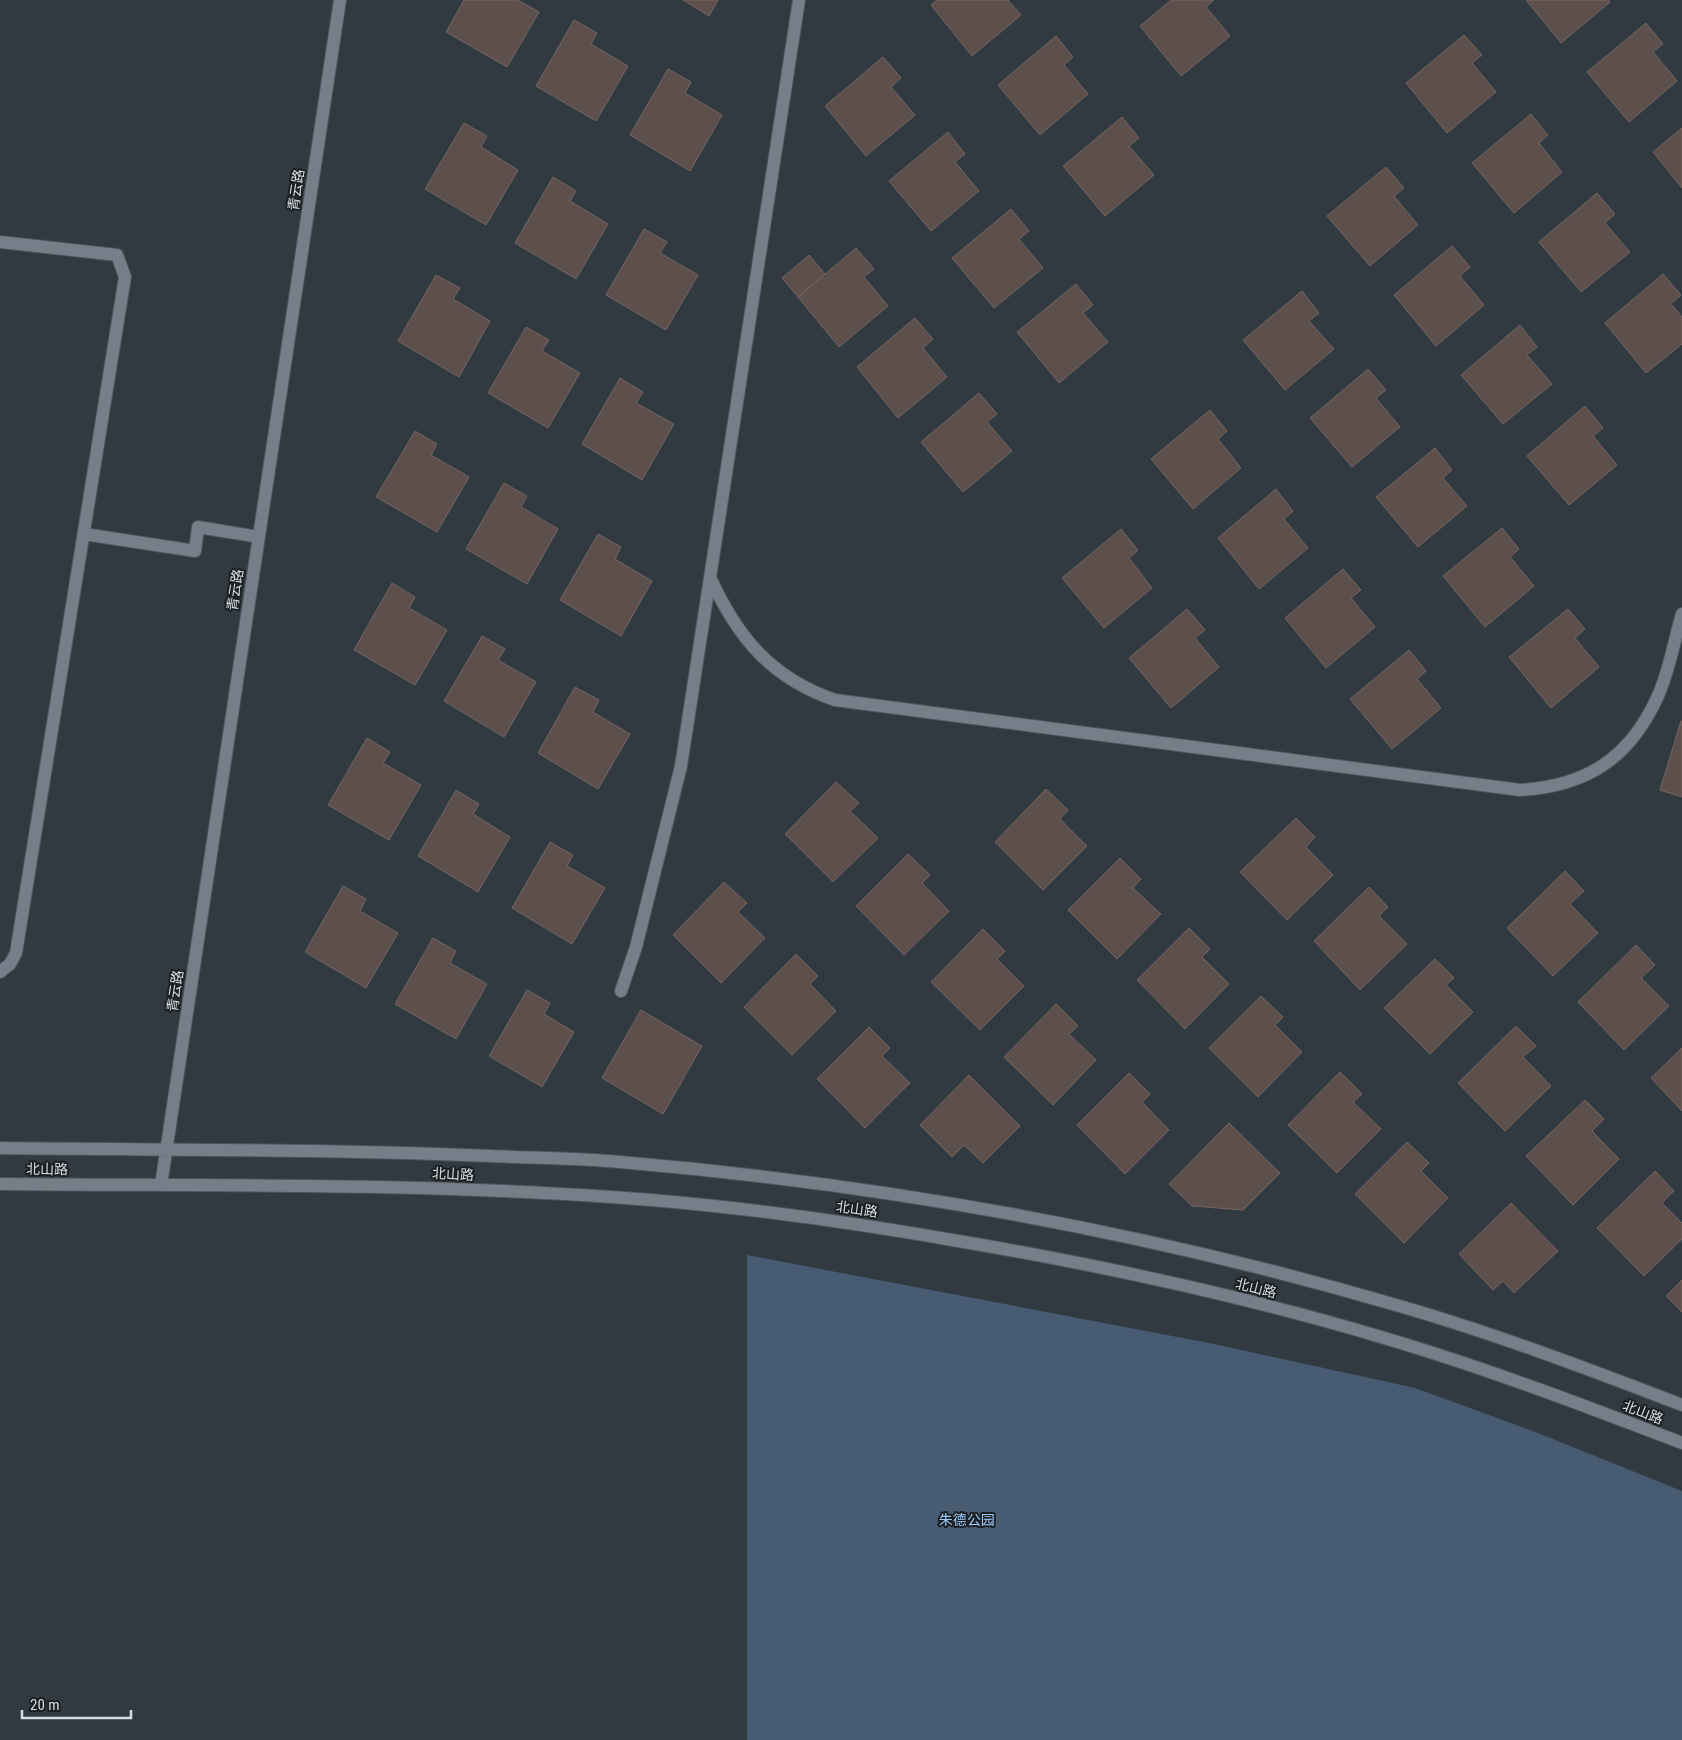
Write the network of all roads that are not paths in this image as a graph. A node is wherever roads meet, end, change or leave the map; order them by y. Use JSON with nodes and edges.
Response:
{"nodes":[{"id":1,"x":340,"y":0,"type":"edge"},
{"id":2,"x":799,"y":0,"type":"edge"},
{"id":3,"x":0,"y":242,"type":"edge"},
{"id":4,"x":84,"y":534,"type":"junction"},
{"id":5,"x":259,"y":536,"type":"junction"},
{"id":6,"x":710,"y":577,"type":"junction"},
{"id":7,"x":1682,"y":614,"type":"edge"},
{"id":8,"x":0,"y":972,"type":"edge"},
{"id":9,"x":621,"y":991,"type":"dead end"},
{"id":10,"x":0,"y":1148,"type":"edge"},
{"id":11,"x":166,"y":1150,"type":"junction"},
{"id":12,"x":0,"y":1184,"type":"edge"},
{"id":13,"x":161,"y":1186,"type":"junction"},
{"id":14,"x":1682,"y":1405,"type":"edge"},
{"id":15,"x":1682,"y":1443,"type":"edge"}],
"edges":[{"from":1,"to":5,"type":"street","name":"青云路"},
{"from":2,"to":6,"type":"street"},
{"from":3,"to":4,"type":"street"},
{"from":4,"to":5,"type":"street"},
{"from":4,"to":8,"type":"street"},
{"from":5,"to":11,"type":"street","name":"青云路"},
{"from":6,"to":7,"type":"street"},
{"from":6,"to":9,"type":"street"},
{"from":10,"to":11,"type":"street","name":"北山路"},
{"from":11,"to":13,"type":"street","name":"青云路"},
{"from":11,"to":14,"type":"street","name":"北山路"},
{"from":12,"to":13,"type":"street","name":"北山路"},
{"from":13,"to":15,"type":"street","name":"北山路"}]}
